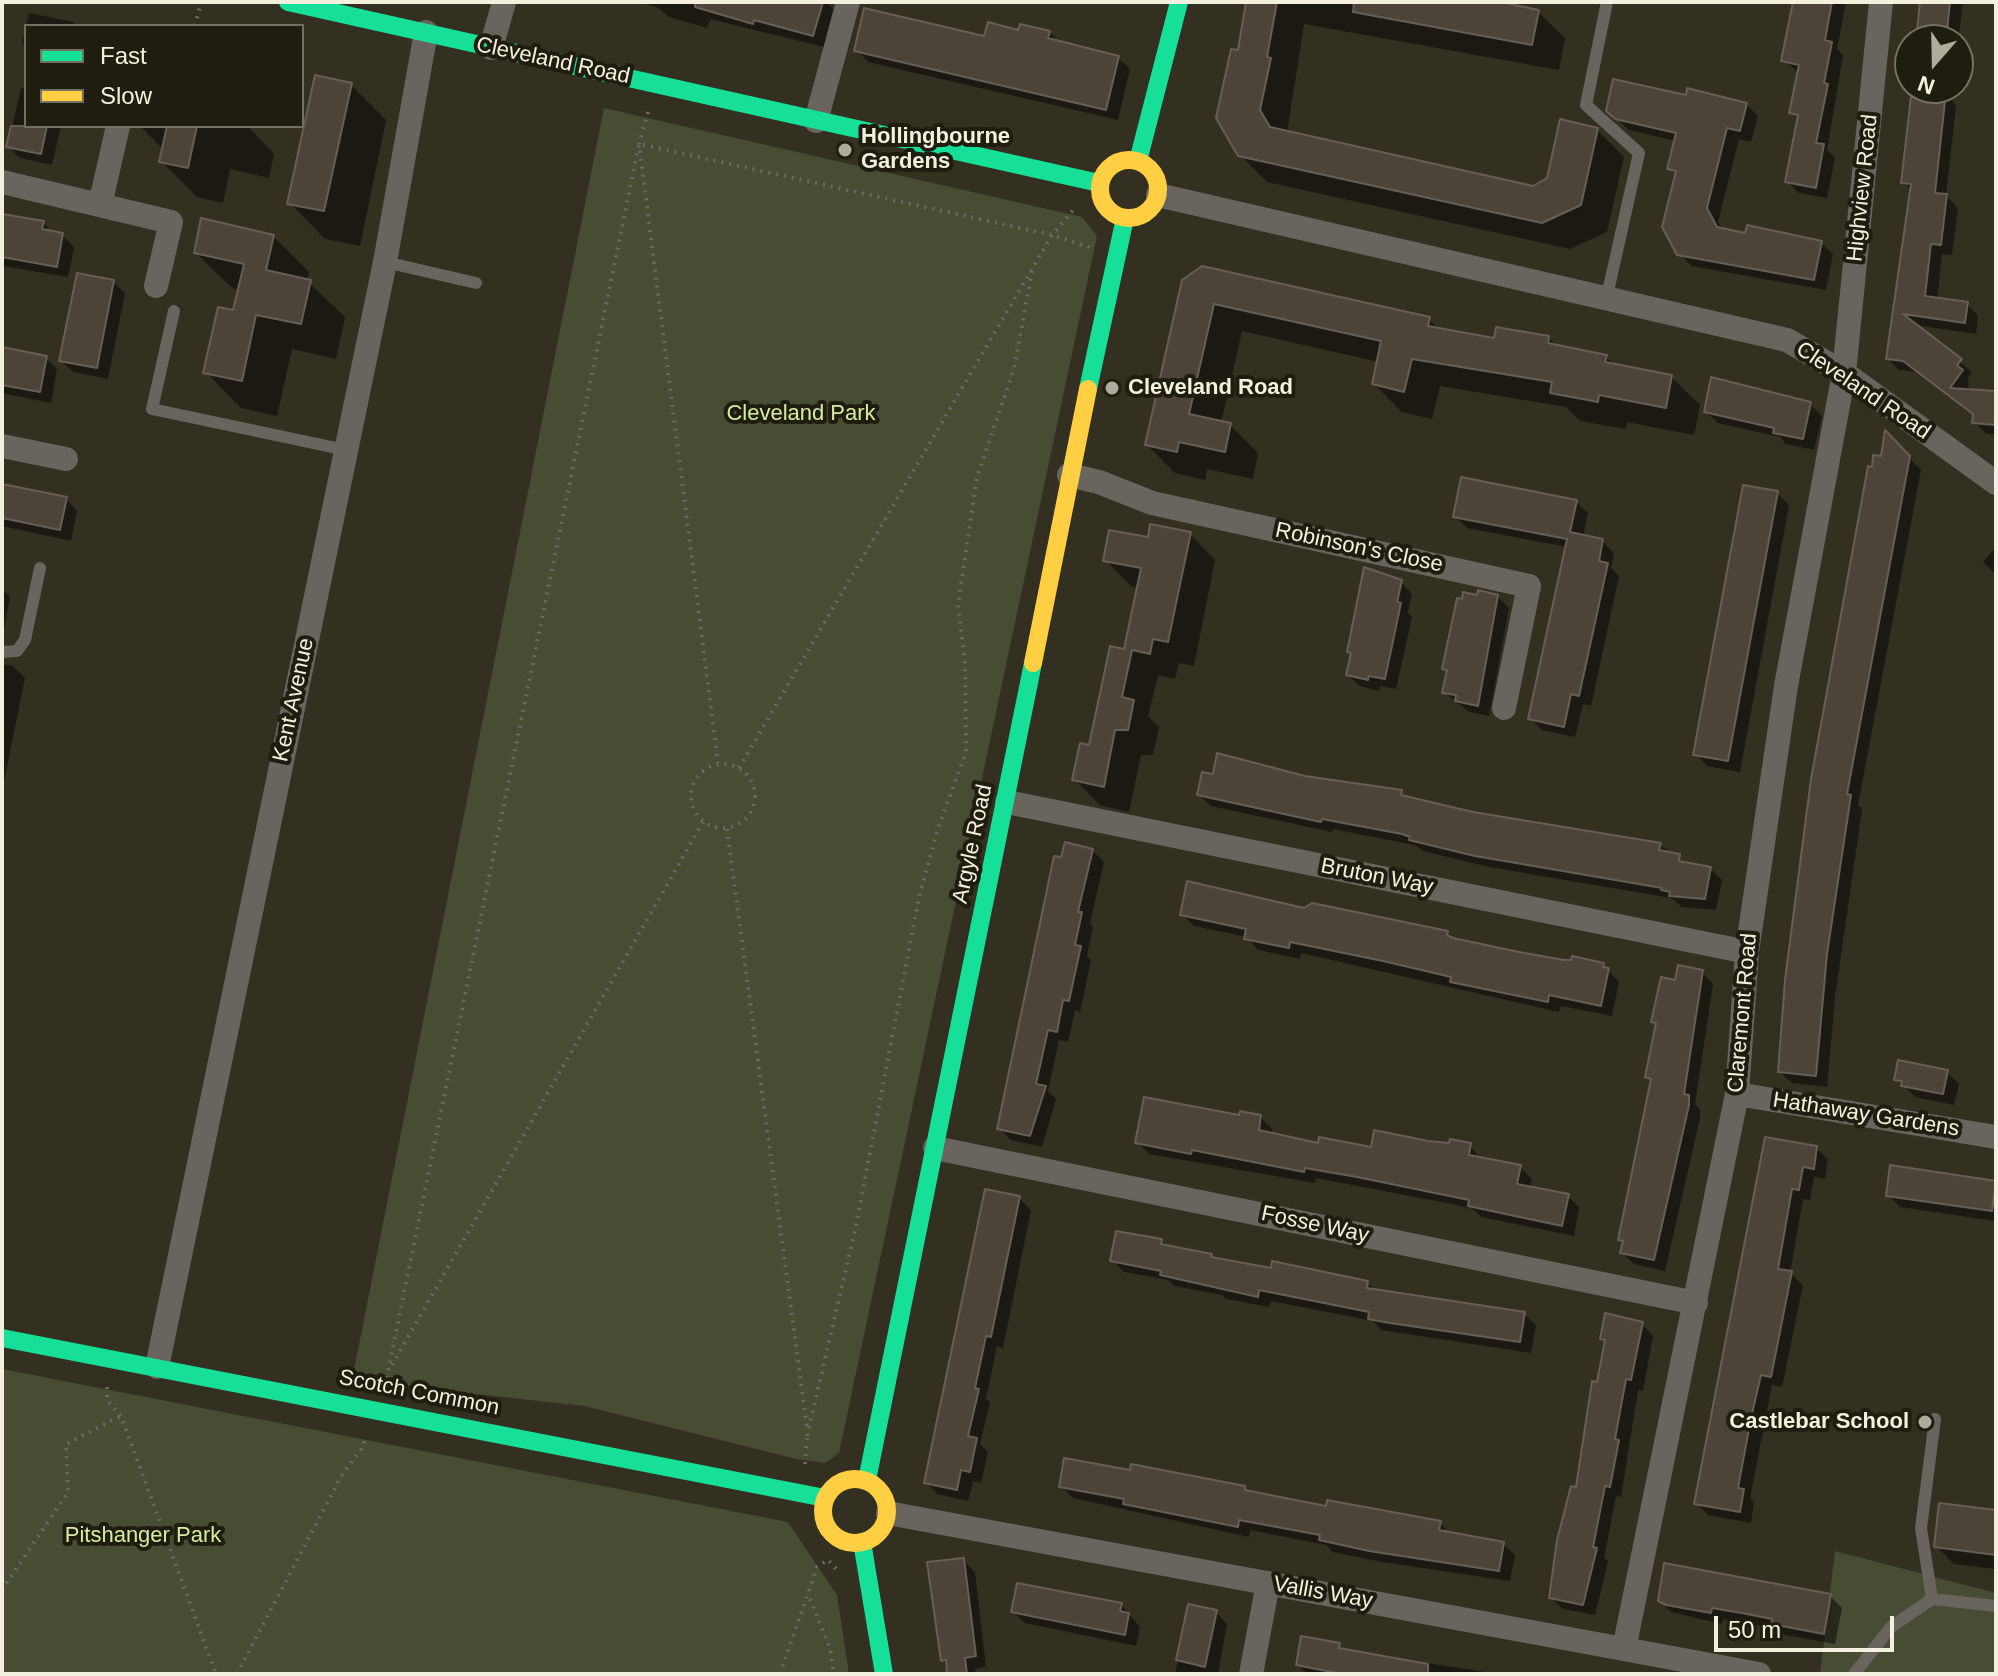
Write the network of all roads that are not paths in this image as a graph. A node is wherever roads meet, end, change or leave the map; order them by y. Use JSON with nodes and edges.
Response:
{"nodes":[{"id":1,"x":288,"y":2,"type":"edge"},
{"id":2,"x":504,"y":2,"type":"edge"},
{"id":3,"x":848,"y":2,"type":"edge"},
{"id":4,"x":1179,"y":2,"type":"edge"},
{"id":5,"x":1607,"y":2,"type":"edge"},
{"id":6,"x":1881,"y":2,"type":"edge"},
{"id":7,"x":426,"y":32,"type":"junction"},
{"id":8,"x":491,"y":48,"type":"junction"},
{"id":9,"x":816,"y":121,"type":"junction"},
{"id":10,"x":118,"y":128,"type":"edge"},
{"id":11,"x":1138,"y":161,"type":"junction"},
{"id":12,"x":1092,"y":181,"type":"junction"},
{"id":13,"x":2,"y":182,"type":"edge"},
{"id":14,"x":1158,"y":195,"type":"junction"},
{"id":15,"x":100,"y":205,"type":"junction"},
{"id":16,"x":1125,"y":218,"type":"junction"},
{"id":17,"x":385,"y":262,"type":"junction"},
{"id":18,"x":476,"y":283,"type":"dead end"},
{"id":19,"x":156,"y":286,"type":"dead end"},
{"id":20,"x":1607,"y":296,"type":"junction"},
{"id":21,"x":174,"y":311,"type":"dead end"},
{"id":22,"x":1844,"y":373,"type":"junction"},
{"id":23,"x":2,"y":446,"type":"edge"},
{"id":24,"x":346,"y":450,"type":"junction"},
{"id":25,"x":66,"y":459,"type":"dead end"},
{"id":26,"x":1069,"y":475,"type":"junction"},
{"id":27,"x":1996,"y":483,"type":"edge"},
{"id":28,"x":40,"y":568,"type":"dead end"},
{"id":29,"x":2,"y":652,"type":"edge"},
{"id":30,"x":1504,"y":708,"type":"dead end"},
{"id":31,"x":1007,"y":802,"type":"junction"},
{"id":32,"x":1747,"y":952,"type":"junction"},
{"id":33,"x":1737,"y":1094,"type":"junction"},
{"id":34,"x":1996,"y":1137,"type":"edge"},
{"id":35,"x":935,"y":1148,"type":"junction"},
{"id":36,"x":1696,"y":1303,"type":"junction"},
{"id":37,"x":2,"y":1338,"type":"edge"},
{"id":38,"x":157,"y":1367,"type":"junction"},
{"id":39,"x":1935,"y":1419,"type":"dead end"},
{"id":40,"x":867,"y":1480,"type":"junction"},
{"id":41,"x":825,"y":1498,"type":"junction"},
{"id":42,"x":888,"y":1513,"type":"junction"},
{"id":43,"x":862,"y":1542,"type":"junction"},
{"id":44,"x":1268,"y":1583,"type":"junction"},
{"id":45,"x":1932,"y":1599,"type":"junction"},
{"id":46,"x":1996,"y":1606,"type":"edge"},
{"id":47,"x":1624,"y":1649,"type":"junction"},
{"id":48,"x":884,"y":1674,"type":"edge"},
{"id":49,"x":1251,"y":1674,"type":"edge"},
{"id":50,"x":1759,"y":1674,"type":"edge"},
{"id":51,"x":1854,"y":1674,"type":"edge"}],
"edges":[{"from":1,"to":7,"type":"main road","name":"Cleveland Road"},
{"from":2,"to":8,"type":"street"},
{"from":3,"to":9,"type":"street"},
{"from":4,"to":11,"type":"main road"},
{"from":5,"to":20,"type":"lane"},
{"from":6,"to":22,"type":"street","name":"Highview Road"},
{"from":7,"to":8,"type":"main road","name":"Cleveland Road"},
{"from":7,"to":17,"type":"street","name":"Kent Avenue"},
{"from":8,"to":9,"type":"main road","name":"Cleveland Road"},
{"from":9,"to":12,"type":"main road","name":"Cleveland Road"},
{"from":10,"to":15,"type":"street"},
{"from":11,"to":12,"type":"main road"},
{"from":11,"to":14,"type":"main road"},
{"from":12,"to":16,"type":"main road"},
{"from":13,"to":15,"type":"street"},
{"from":14,"to":16,"type":"main road"},
{"from":14,"to":20,"type":"street","name":"Cleveland Road"},
{"from":15,"to":19,"type":"street"},
{"from":16,"to":26,"type":"main road","name":"Argyle Road"},
{"from":17,"to":18,"type":"lane"},
{"from":17,"to":24,"type":"street","name":"Kent Avenue"},
{"from":20,"to":22,"type":"street","name":"Cleveland Road"},
{"from":21,"to":24,"type":"lane"},
{"from":22,"to":27,"type":"street","name":"Cleveland Road"},
{"from":22,"to":32,"type":"street","name":"Claremont Road"},
{"from":23,"to":25,"type":"street"},
{"from":24,"to":38,"type":"street","name":"Kent Avenue"},
{"from":26,"to":30,"type":"street","name":"Robinson's Close"},
{"from":26,"to":31,"type":"main road","name":"Argyle Road"},
{"from":28,"to":29,"type":"lane"},
{"from":31,"to":32,"type":"street","name":"Bruton Way"},
{"from":31,"to":35,"type":"main road","name":"Argyle Road"},
{"from":32,"to":33,"type":"street","name":"Claremont Road"},
{"from":33,"to":34,"type":"street","name":"Hathaway Gardens"},
{"from":33,"to":36,"type":"street","name":"Claremont Road"},
{"from":35,"to":36,"type":"street","name":"Fosse Way"},
{"from":35,"to":40,"type":"main road","name":"Argyle Road"},
{"from":36,"to":47,"type":"street","name":"Claremont Road"},
{"from":37,"to":38,"type":"main road","name":"Scotch Common"},
{"from":38,"to":41,"type":"main road","name":"Scotch Common"},
{"from":39,"to":45,"type":"lane"},
{"from":40,"to":41,"type":"main road"},
{"from":40,"to":42,"type":"main road"},
{"from":41,"to":43,"type":"main road"},
{"from":42,"to":43,"type":"main road"},
{"from":42,"to":44,"type":"street","name":"Vallis Way"},
{"from":43,"to":48,"type":"main road"},
{"from":44,"to":47,"type":"street","name":"Vallis Way"},
{"from":44,"to":49,"type":"street"},
{"from":45,"to":46,"type":"lane"},
{"from":45,"to":51,"type":"lane"},
{"from":47,"to":50,"type":"street","name":"Vallis Way"}]}
